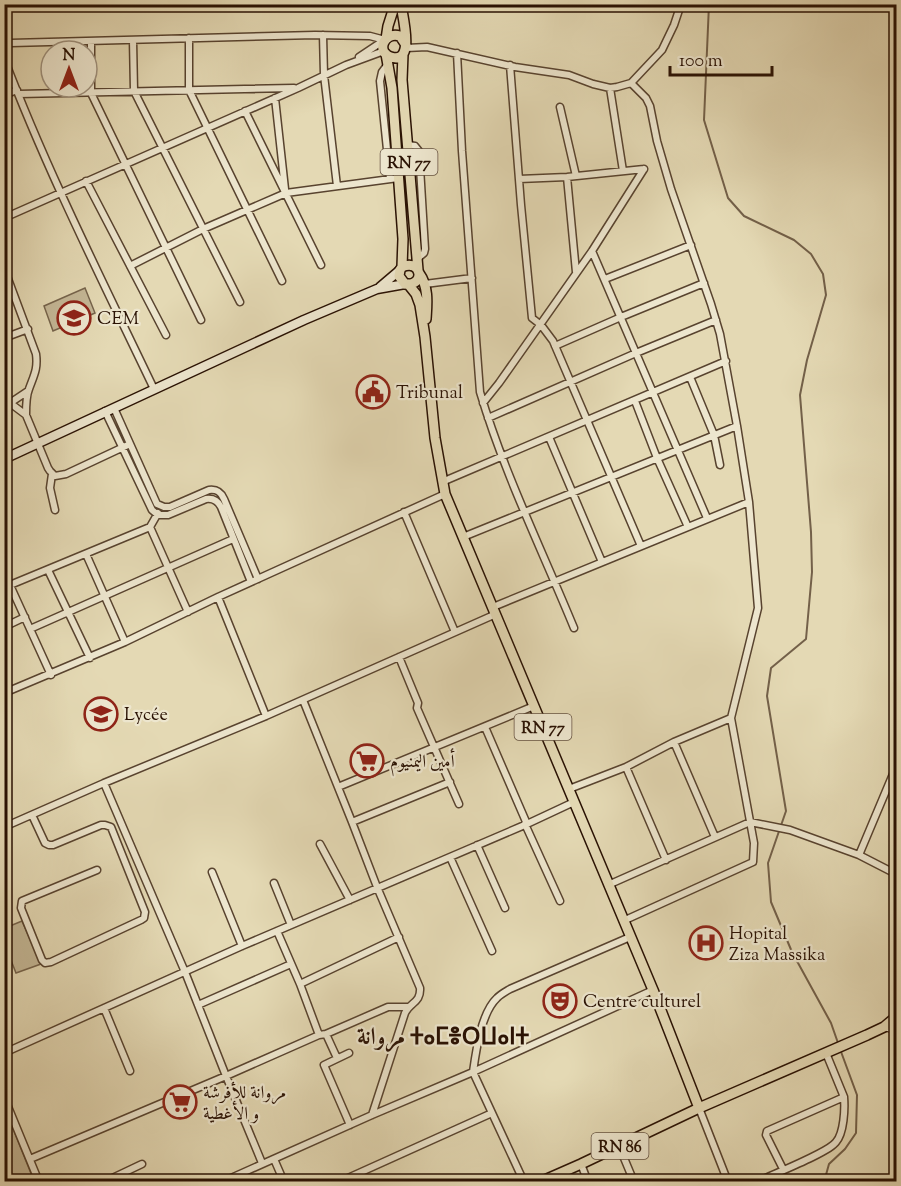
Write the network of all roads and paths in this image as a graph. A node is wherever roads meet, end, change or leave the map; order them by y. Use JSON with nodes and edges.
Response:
{"nodes":[{"id":1,"x":395,"y":4,"type":"edge"},
{"id":2,"x":401,"y":4,"type":"edge"},
{"id":3,"x":681,"y":4,"type":"edge"},
{"id":4,"x":323,"y":35,"type":"junction"},
{"id":5,"x":189,"y":38,"type":"junction"},
{"id":6,"x":133,"y":40,"type":"junction"},
{"id":7,"x":385,"y":40,"type":"junction"},
{"id":8,"x":4,"y":41,"type":"edge"},
{"id":9,"x":99,"y":41,"type":"edge"},
{"id":10,"x":39,"y":42,"type":"edge"},
{"id":11,"x":405,"y":49,"type":"junction"},
{"id":12,"x":458,"y":53,"type":"junction"},
{"id":13,"x":386,"y":56,"type":"junction"},
{"id":14,"x":4,"y":58,"type":"edge"},
{"id":15,"x":345,"y":65,"type":"junction"},
{"id":16,"x":510,"y":65,"type":"junction"},
{"id":17,"x":7,"y":73,"type":"edge"},
{"id":18,"x":324,"y":75,"type":"junction"},
{"id":19,"x":631,"y":83,"type":"junction"},
{"id":20,"x":298,"y":88,"type":"junction"},
{"id":21,"x":609,"y":88,"type":"junction"},
{"id":22,"x":189,"y":90,"type":"junction"},
{"id":23,"x":18,"y":92,"type":"junction"},
{"id":24,"x":39,"y":92,"type":"edge"},
{"id":25,"x":134,"y":92,"type":"junction"},
{"id":26,"x":99,"y":93,"type":"edge"},
{"id":27,"x":4,"y":95,"type":"edge"},
{"id":28,"x":275,"y":98,"type":"junction"},
{"id":29,"x":95,"y":99,"type":"edge"},
{"id":30,"x":560,"y":107,"type":"dead end"},
{"id":31,"x":245,"y":111,"type":"junction"},
{"id":32,"x":207,"y":128,"type":"junction"},
{"id":33,"x":162,"y":148,"type":"junction"},
{"id":34,"x":126,"y":164,"type":"junction"},
{"id":35,"x":623,"y":171,"type":"junction"},
{"id":36,"x":576,"y":176,"type":"junction"},
{"id":37,"x":567,"y":177,"type":"junction"},
{"id":38,"x":394,"y":178,"type":"junction"},
{"id":39,"x":519,"y":179,"type":"junction"},
{"id":40,"x":86,"y":181,"type":"junction"},
{"id":41,"x":337,"y":186,"type":"junction"},
{"id":42,"x":62,"y":192,"type":"junction"},
{"id":43,"x":286,"y":193,"type":"junction"},
{"id":44,"x":247,"y":210,"type":"junction"},
{"id":45,"x":4,"y":218,"type":"edge"},
{"id":46,"x":203,"y":230,"type":"junction"},
{"id":47,"x":691,"y":245,"type":"junction"},
{"id":48,"x":166,"y":247,"type":"junction"},
{"id":49,"x":592,"y":251,"type":"junction"},
{"id":50,"x":321,"y":265,"type":"dead end"},
{"id":51,"x":130,"y":266,"type":"junction"},
{"id":52,"x":401,"y":268,"type":"junction"},
{"id":53,"x":5,"y":269,"type":"edge"},
{"id":54,"x":419,"y":272,"type":"junction"},
{"id":55,"x":576,"y":272,"type":"junction"},
{"id":56,"x":472,"y":278,"type":"junction"},
{"id":57,"x":604,"y":279,"type":"junction"},
{"id":58,"x":282,"y":281,"type":"dead end"},
{"id":59,"x":704,"y":283,"type":"junction"},
{"id":60,"x":406,"y":284,"type":"junction"},
{"id":61,"x":425,"y":284,"type":"junction"},
{"id":62,"x":377,"y":289,"type":"junction"},
{"id":63,"x":240,"y":302,"type":"dead end"},
{"id":64,"x":621,"y":317,"type":"junction"},
{"id":65,"x":201,"y":320,"type":"dead end"},
{"id":66,"x":716,"y":320,"type":"junction"},
{"id":67,"x":540,"y":325,"type":"junction"},
{"id":68,"x":28,"y":328,"type":"junction"},
{"id":69,"x":166,"y":335,"type":"dead end"},
{"id":70,"x":425,"y":337,"type":"junction"},
{"id":71,"x":4,"y":338,"type":"edge"},
{"id":72,"x":555,"y":346,"type":"junction"},
{"id":73,"x":636,"y":353,"type":"junction"},
{"id":74,"x":726,"y":361,"type":"junction"},
{"id":75,"x":690,"y":377,"type":"junction"},
{"id":76,"x":571,"y":382,"type":"junction"},
{"id":77,"x":154,"y":389,"type":"junction"},
{"id":78,"x":28,"y":391,"type":"junction"},
{"id":79,"x":653,"y":393,"type":"junction"},
{"id":80,"x":635,"y":400,"type":"junction"},
{"id":81,"x":483,"y":403,"type":"junction"},
{"id":82,"x":7,"y":405,"type":"edge"},
{"id":83,"x":110,"y":410,"type":"junction"},
{"id":84,"x":26,"y":414,"type":"junction"},
{"id":85,"x":488,"y":418,"type":"junction"},
{"id":86,"x":587,"y":421,"type":"junction"},
{"id":87,"x":737,"y":426,"type":"junction"},
{"id":88,"x":714,"y":435,"type":"junction"},
{"id":89,"x":549,"y":437,"type":"junction"},
{"id":90,"x":38,"y":443,"type":"junction"},
{"id":91,"x":130,"y":444,"type":"junction"},
{"id":92,"x":122,"y":448,"type":"junction"},
{"id":93,"x":678,"y":450,"type":"junction"},
{"id":94,"x":502,"y":457,"type":"junction"},
{"id":95,"x":657,"y":458,"type":"junction"},
{"id":96,"x":4,"y":459,"type":"edge"},
{"id":97,"x":720,"y":465,"type":"dead end"},
{"id":98,"x":52,"y":474,"type":"junction"},
{"id":99,"x":611,"y":477,"type":"junction"},
{"id":100,"x":442,"y":482,"type":"junction"},
{"id":101,"x":573,"y":492,"type":"junction"},
{"id":102,"x":445,"y":494,"type":"junction"},
{"id":103,"x":748,"y":502,"type":"junction"},
{"id":104,"x":161,"y":506,"type":"junction"},
{"id":105,"x":55,"y":510,"type":"dead end"},
{"id":106,"x":404,"y":512,"type":"junction"},
{"id":107,"x":525,"y":512,"type":"junction"},
{"id":108,"x":158,"y":515,"type":"junction"},
{"id":109,"x":707,"y":519,"type":"junction"},
{"id":110,"x":688,"y":527,"type":"junction"},
{"id":111,"x":150,"y":528,"type":"junction"},
{"id":112,"x":463,"y":537,"type":"junction"},
{"id":113,"x":233,"y":539,"type":"junction"},
{"id":114,"x":640,"y":546,"type":"junction"},
{"id":115,"x":86,"y":554,"type":"junction"},
{"id":116,"x":602,"y":562,"type":"junction"},
{"id":117,"x":169,"y":568,"type":"junction"},
{"id":118,"x":48,"y":570,"type":"junction"},
{"id":119,"x":4,"y":572,"type":"edge"},
{"id":120,"x":255,"y":580,"type":"junction"},
{"id":121,"x":554,"y":581,"type":"junction"},
{"id":122,"x":10,"y":585,"type":"junction"},
{"id":123,"x":105,"y":597,"type":"junction"},
{"id":124,"x":218,"y":597,"type":"junction"},
{"id":125,"x":494,"y":610,"type":"junction"},
{"id":126,"x":68,"y":612,"type":"junction"},
{"id":127,"x":188,"y":612,"type":"junction"},
{"id":128,"x":25,"y":617,"type":"junction"},
{"id":129,"x":4,"y":627,"type":"edge"},
{"id":130,"x":574,"y":628,"type":"dead end"},
{"id":131,"x":30,"y":629,"type":"junction"},
{"id":132,"x":455,"y":632,"type":"junction"},
{"id":133,"x":125,"y":642,"type":"junction"},
{"id":134,"x":399,"y":657,"type":"junction"},
{"id":135,"x":90,"y":658,"type":"junction"},
{"id":136,"x":51,"y":675,"type":"junction"},
{"id":137,"x":4,"y":693,"type":"edge"},
{"id":138,"x":303,"y":699,"type":"junction"},
{"id":139,"x":534,"y":706,"type":"junction"},
{"id":140,"x":266,"y":716,"type":"junction"},
{"id":141,"x":732,"y":718,"type":"junction"},
{"id":142,"x":485,"y":727,"type":"junction"},
{"id":143,"x":674,"y":742,"type":"junction"},
{"id":144,"x":435,"y":747,"type":"junction"},
{"id":145,"x":897,"y":766,"type":"edge"},
{"id":146,"x":626,"y":767,"type":"junction"},
{"id":147,"x":450,"y":782,"type":"junction"},
{"id":148,"x":104,"y":783,"type":"junction"},
{"id":149,"x":338,"y":787,"type":"junction"},
{"id":150,"x":569,"y":789,"type":"junction"},
{"id":151,"x":574,"y":802,"type":"junction"},
{"id":152,"x":459,"y":804,"type":"dead end"},
{"id":153,"x":33,"y":815,"type":"junction"},
{"id":154,"x":352,"y":822,"type":"junction"},
{"id":155,"x":750,"y":822,"type":"junction"},
{"id":156,"x":526,"y":824,"type":"junction"},
{"id":157,"x":4,"y":827,"type":"edge"},
{"id":158,"x":715,"y":837,"type":"junction"},
{"id":159,"x":320,"y":844,"type":"dead end"},
{"id":160,"x":477,"y":845,"type":"junction"},
{"id":161,"x":859,"y":855,"type":"junction"},
{"id":162,"x":450,"y":857,"type":"junction"},
{"id":163,"x":666,"y":860,"type":"junction"},
{"id":164,"x":97,"y":870,"type":"dead end"},
{"id":165,"x":212,"y":872,"type":"dead end"},
{"id":166,"x":897,"y":874,"type":"edge"},
{"id":167,"x":274,"y":884,"type":"dead end"},
{"id":168,"x":609,"y":885,"type":"junction"},
{"id":169,"x":377,"y":887,"type":"junction"},
{"id":170,"x":350,"y":900,"type":"junction"},
{"id":171,"x":560,"y":901,"type":"dead end"},
{"id":172,"x":505,"y":908,"type":"dead end"},
{"id":173,"x":623,"y":921,"type":"junction"},
{"id":174,"x":291,"y":925,"type":"junction"},
{"id":175,"x":277,"y":931,"type":"junction"},
{"id":176,"x":399,"y":937,"type":"junction"},
{"id":177,"x":630,"y":937,"type":"junction"},
{"id":178,"x":242,"y":946,"type":"junction"},
{"id":179,"x":492,"y":951,"type":"dead end"},
{"id":180,"x":291,"y":964,"type":"junction"},
{"id":181,"x":185,"y":972,"type":"junction"},
{"id":182,"x":300,"y":984,"type":"junction"},
{"id":183,"x":653,"y":990,"type":"junction"},
{"id":184,"x":198,"y":1005,"type":"junction"},
{"id":185,"x":408,"y":1007,"type":"junction"},
{"id":186,"x":104,"y":1008,"type":"junction"},
{"id":187,"x":897,"y":1017,"type":"edge"},
{"id":188,"x":884,"y":1027,"type":"junction"},
{"id":189,"x":897,"y":1030,"type":"edge"},
{"id":190,"x":326,"y":1034,"type":"junction"},
{"id":191,"x":318,"y":1035,"type":"junction"},
{"id":192,"x":4,"y":1053,"type":"edge"},
{"id":193,"x":349,"y":1053,"type":"dead end"},
{"id":194,"x":826,"y":1053,"type":"junction"},
{"id":195,"x":336,"y":1058,"type":"junction"},
{"id":196,"x":130,"y":1071,"type":"dead end"},
{"id":197,"x":473,"y":1072,"type":"junction"},
{"id":198,"x":226,"y":1076,"type":"junction"},
{"id":199,"x":4,"y":1096,"type":"edge"},
{"id":200,"x":844,"y":1097,"type":"junction"},
{"id":201,"x":699,"y":1108,"type":"junction"},
{"id":202,"x":492,"y":1113,"type":"junction"},
{"id":203,"x":372,"y":1115,"type":"junction"},
{"id":204,"x":350,"y":1125,"type":"junction"},
{"id":205,"x":619,"y":1146,"type":"junction"},
{"id":206,"x":30,"y":1159,"type":"junction"},
{"id":207,"x":274,"y":1159,"type":"junction"},
{"id":208,"x":262,"y":1163,"type":"junction"},
{"id":209,"x":142,"y":1164,"type":"dead end"},
{"id":210,"x":581,"y":1164,"type":"junction"},
{"id":211,"x":783,"y":1170,"type":"junction"},
{"id":212,"x":39,"y":1182,"type":"edge"},
{"id":213,"x":104,"y":1182,"type":"edge"},
{"id":214,"x":222,"y":1182,"type":"edge"},
{"id":215,"x":284,"y":1182,"type":"edge"},
{"id":216,"x":339,"y":1182,"type":"edge"},
{"id":217,"x":524,"y":1182,"type":"edge"},
{"id":218,"x":540,"y":1182,"type":"edge"},
{"id":219,"x":588,"y":1182,"type":"edge"},
{"id":220,"x":634,"y":1182,"type":"edge"},
{"id":221,"x":728,"y":1182,"type":"edge"},
{"id":222,"x":757,"y":1182,"type":"edge"}],
"edges":[{"from":1,"to":7,"type":"main road","number":"RN 77"},
{"from":2,"to":11,"type":"main road","number":"RN 77"},
{"from":3,"to":19,"type":"street"},
{"from":4,"to":5,"type":"street"},
{"from":4,"to":7,"type":"street"},
{"from":4,"to":18,"type":"street"},
{"from":5,"to":6,"type":"street"},
{"from":5,"to":22,"type":"street"},
{"from":6,"to":9,"type":"street"},
{"from":6,"to":25,"type":"street"},
{"from":7,"to":11,"type":"main road"},
{"from":7,"to":13,"type":"main road","number":"RN 77"},
{"from":7,"to":15,"type":"street"},
{"from":8,"to":10,"type":"street"},
{"from":11,"to":12,"type":"street"},
{"from":11,"to":13,"type":"main road"},
{"from":11,"to":54,"type":"main road","number":"RN 77"},
{"from":12,"to":16,"type":"street"},
{"from":12,"to":56,"type":"street"},
{"from":13,"to":15,"type":"street"},
{"from":13,"to":38,"type":"main road","number":"RN 77"},
{"from":14,"to":17,"type":"street"},
{"from":15,"to":18,"type":"street"},
{"from":16,"to":21,"type":"street"},
{"from":16,"to":39,"type":"street"},
{"from":17,"to":23,"type":"street"},
{"from":18,"to":20,"type":"street"},
{"from":18,"to":41,"type":"street"},
{"from":19,"to":21,"type":"street"},
{"from":19,"to":47,"type":"street"},
{"from":20,"to":22,"type":"street"},
{"from":20,"to":28,"type":"street"},
{"from":21,"to":35,"type":"street"},
{"from":22,"to":25,"type":"street"},
{"from":22,"to":32,"type":"street"},
{"from":23,"to":24,"type":"street"},
{"from":23,"to":27,"type":"street"},
{"from":23,"to":42,"type":"street"},
{"from":25,"to":26,"type":"street"},
{"from":25,"to":33,"type":"street"},
{"from":28,"to":31,"type":"street"},
{"from":28,"to":43,"type":"street"},
{"from":29,"to":34,"type":"street"},
{"from":30,"to":36,"type":"street"},
{"from":31,"to":32,"type":"street"},
{"from":31,"to":43,"type":"street"},
{"from":32,"to":33,"type":"street"},
{"from":32,"to":44,"type":"street"},
{"from":33,"to":34,"type":"street"},
{"from":33,"to":46,"type":"street"},
{"from":34,"to":40,"type":"street"},
{"from":34,"to":48,"type":"street"},
{"from":35,"to":36,"type":"street"},
{"from":35,"to":49,"type":"street"},
{"from":36,"to":37,"type":"street"},
{"from":37,"to":39,"type":"street"},
{"from":37,"to":55,"type":"street"},
{"from":38,"to":41,"type":"street"},
{"from":38,"to":52,"type":"main road","number":"RN 77"},
{"from":39,"to":67,"type":"street"},
{"from":40,"to":42,"type":"street"},
{"from":40,"to":51,"type":"street"},
{"from":41,"to":43,"type":"street"},
{"from":42,"to":45,"type":"street"},
{"from":42,"to":77,"type":"street"},
{"from":43,"to":44,"type":"street"},
{"from":43,"to":50,"type":"street"},
{"from":44,"to":46,"type":"street"},
{"from":44,"to":58,"type":"street"},
{"from":46,"to":48,"type":"street"},
{"from":46,"to":63,"type":"street"},
{"from":47,"to":57,"type":"street"},
{"from":47,"to":59,"type":"street"},
{"from":48,"to":51,"type":"street"},
{"from":48,"to":65,"type":"street"},
{"from":49,"to":55,"type":"street"},
{"from":49,"to":57,"type":"street"},
{"from":51,"to":69,"type":"street"},
{"from":52,"to":54,"type":"main road"},
{"from":52,"to":60,"type":"main road"},
{"from":52,"to":62,"type":"main road"},
{"from":53,"to":68,"type":"street"},
{"from":54,"to":60,"type":"main road"},
{"from":54,"to":61,"type":"main road","number":"RN 77"},
{"from":55,"to":67,"type":"street"},
{"from":56,"to":61,"type":"street"},
{"from":56,"to":81,"type":"street"},
{"from":57,"to":64,"type":"street"},
{"from":59,"to":64,"type":"street"},
{"from":59,"to":66,"type":"street"},
{"from":60,"to":62,"type":"main road"},
{"from":60,"to":70,"type":"main road","number":"RN 77"},
{"from":61,"to":70,"type":"main road","number":"RN 77"},
{"from":62,"to":77,"type":"main road"},
{"from":64,"to":72,"type":"street"},
{"from":64,"to":73,"type":"street"},
{"from":66,"to":73,"type":"street"},
{"from":66,"to":74,"type":"street"},
{"from":67,"to":72,"type":"street"},
{"from":67,"to":81,"type":"street"},
{"from":68,"to":71,"type":"street"},
{"from":68,"to":78,"type":"street"},
{"from":70,"to":100,"type":"main road","number":"RN 77"},
{"from":72,"to":76,"type":"street"},
{"from":73,"to":76,"type":"street"},
{"from":73,"to":79,"type":"street"},
{"from":74,"to":75,"type":"street"},
{"from":74,"to":87,"type":"street"},
{"from":75,"to":79,"type":"street"},
{"from":75,"to":88,"type":"street"},
{"from":76,"to":85,"type":"street"},
{"from":76,"to":86,"type":"street"},
{"from":77,"to":83,"type":"main road"},
{"from":78,"to":82,"type":"street"},
{"from":78,"to":84,"type":"street"},
{"from":79,"to":80,"type":"street"},
{"from":79,"to":93,"type":"street"},
{"from":80,"to":86,"type":"street"},
{"from":80,"to":95,"type":"street"},
{"from":81,"to":85,"type":"street"},
{"from":82,"to":84,"type":"street"},
{"from":83,"to":90,"type":"main road"},
{"from":83,"to":91,"type":"street"},
{"from":83,"to":92,"type":"street"},
{"from":84,"to":90,"type":"street"},
{"from":85,"to":94,"type":"street"},
{"from":86,"to":89,"type":"street"},
{"from":86,"to":99,"type":"street"},
{"from":87,"to":88,"type":"street"},
{"from":87,"to":103,"type":"street"},
{"from":88,"to":93,"type":"street"},
{"from":88,"to":97,"type":"street"},
{"from":89,"to":94,"type":"street"},
{"from":89,"to":101,"type":"street"},
{"from":90,"to":96,"type":"main road"},
{"from":90,"to":98,"type":"street"},
{"from":91,"to":92,"type":"street"},
{"from":91,"to":104,"type":"street"},
{"from":92,"to":98,"type":"street"},
{"from":92,"to":108,"type":"street"},
{"from":93,"to":95,"type":"street"},
{"from":93,"to":109,"type":"street"},
{"from":94,"to":100,"type":"street"},
{"from":94,"to":107,"type":"street"},
{"from":95,"to":99,"type":"street"},
{"from":95,"to":110,"type":"street"},
{"from":98,"to":105,"type":"street"},
{"from":99,"to":101,"type":"street"},
{"from":99,"to":114,"type":"street"},
{"from":100,"to":102,"type":"main road","number":"RN 77"},
{"from":101,"to":107,"type":"street"},
{"from":101,"to":116,"type":"street"},
{"from":102,"to":106,"type":"street"},
{"from":102,"to":112,"type":"main road","number":"RN 77"},
{"from":103,"to":109,"type":"street"},
{"from":103,"to":141,"type":"street"},
{"from":104,"to":108,"type":"street"},
{"from":104,"to":120,"type":"street"},
{"from":106,"to":120,"type":"street"},
{"from":106,"to":132,"type":"street"},
{"from":107,"to":112,"type":"street"},
{"from":107,"to":121,"type":"street"},
{"from":108,"to":111,"type":"street"},
{"from":108,"to":113,"type":"street"},
{"from":109,"to":110,"type":"street"},
{"from":110,"to":114,"type":"street"},
{"from":111,"to":115,"type":"street"},
{"from":111,"to":117,"type":"street"},
{"from":112,"to":125,"type":"main road","number":"RN 77"},
{"from":113,"to":117,"type":"street"},
{"from":113,"to":120,"type":"street"},
{"from":114,"to":116,"type":"street"},
{"from":115,"to":118,"type":"street"},
{"from":115,"to":123,"type":"street"},
{"from":116,"to":121,"type":"street"},
{"from":117,"to":123,"type":"street"},
{"from":117,"to":127,"type":"street"},
{"from":118,"to":122,"type":"street"},
{"from":118,"to":126,"type":"street"},
{"from":119,"to":122,"type":"street"},
{"from":120,"to":124,"type":"street"},
{"from":121,"to":125,"type":"street"},
{"from":121,"to":130,"type":"street"},
{"from":122,"to":128,"type":"street"},
{"from":123,"to":126,"type":"street"},
{"from":123,"to":133,"type":"street"},
{"from":124,"to":127,"type":"street"},
{"from":124,"to":140,"type":"street"},
{"from":125,"to":132,"type":"street"},
{"from":125,"to":139,"type":"main road","number":"RN 77"},
{"from":126,"to":131,"type":"street"},
{"from":126,"to":135,"type":"street"},
{"from":127,"to":133,"type":"street"},
{"from":128,"to":129,"type":"street"},
{"from":128,"to":131,"type":"street"},
{"from":131,"to":136,"type":"street"},
{"from":132,"to":134,"type":"street"},
{"from":133,"to":135,"type":"street"},
{"from":134,"to":138,"type":"street"},
{"from":134,"to":144,"type":"street"},
{"from":135,"to":136,"type":"street"},
{"from":136,"to":137,"type":"street"},
{"from":138,"to":140,"type":"street"},
{"from":138,"to":149,"type":"street"},
{"from":139,"to":142,"type":"street"},
{"from":139,"to":150,"type":"main road","number":"RN 77"},
{"from":140,"to":148,"type":"street"},
{"from":141,"to":143,"type":"street"},
{"from":141,"to":155,"type":"street"},
{"from":142,"to":144,"type":"street"},
{"from":142,"to":156,"type":"street"},
{"from":143,"to":146,"type":"street"},
{"from":143,"to":158,"type":"street"},
{"from":144,"to":147,"type":"street"},
{"from":144,"to":149,"type":"street"},
{"from":145,"to":161,"type":"street"},
{"from":146,"to":150,"type":"street"},
{"from":146,"to":163,"type":"street"},
{"from":147,"to":152,"type":"street"},
{"from":147,"to":154,"type":"street"},
{"from":148,"to":153,"type":"street"},
{"from":148,"to":181,"type":"street"},
{"from":149,"to":154,"type":"street"},
{"from":150,"to":151,"type":"main road","number":"RN 77"},
{"from":151,"to":156,"type":"street"},
{"from":151,"to":168,"type":"main road","number":"RN 77"},
{"from":153,"to":157,"type":"street"},
{"from":153,"to":164,"type":"street"},
{"from":154,"to":169,"type":"street"},
{"from":155,"to":158,"type":"street"},
{"from":155,"to":161,"type":"street"},
{"from":155,"to":173,"type":"street"},
{"from":156,"to":160,"type":"street"},
{"from":156,"to":171,"type":"street"},
{"from":158,"to":163,"type":"street"},
{"from":159,"to":170,"type":"street"},
{"from":160,"to":162,"type":"street"},
{"from":160,"to":172,"type":"street"},
{"from":161,"to":166,"type":"street"},
{"from":162,"to":169,"type":"street"},
{"from":162,"to":179,"type":"street"},
{"from":163,"to":168,"type":"street"},
{"from":165,"to":178,"type":"street"},
{"from":167,"to":174,"type":"street"},
{"from":168,"to":173,"type":"main road","number":"RN 77"},
{"from":169,"to":170,"type":"street"},
{"from":169,"to":176,"type":"street"},
{"from":170,"to":174,"type":"street"},
{"from":173,"to":177,"type":"main road","number":"RN 77"},
{"from":174,"to":175,"type":"street"},
{"from":175,"to":178,"type":"street"},
{"from":175,"to":180,"type":"street"},
{"from":176,"to":182,"type":"street"},
{"from":176,"to":185,"type":"street"},
{"from":177,"to":183,"type":"main road","number":"RN 77"},
{"from":177,"to":197,"type":"street"},
{"from":178,"to":181,"type":"street"},
{"from":180,"to":182,"type":"street"},
{"from":180,"to":184,"type":"street"},
{"from":181,"to":184,"type":"street"},
{"from":181,"to":186,"type":"street"},
{"from":182,"to":191,"type":"street"},
{"from":183,"to":197,"type":"street"},
{"from":183,"to":201,"type":"main road","number":"RN 77"},
{"from":184,"to":198,"type":"street"},
{"from":185,"to":190,"type":"street"},
{"from":185,"to":203,"type":"street"},
{"from":186,"to":192,"type":"street"},
{"from":186,"to":196,"type":"street"},
{"from":187,"to":188,"type":"main road","number":"RN 86"},
{"from":188,"to":189,"type":"street"},
{"from":188,"to":194,"type":"main road","number":"RN 86"},
{"from":190,"to":191,"type":"street"},
{"from":190,"to":195,"type":"street"},
{"from":191,"to":198,"type":"street"},
{"from":193,"to":195,"type":"street"},
{"from":194,"to":200,"type":"street"},
{"from":194,"to":201,"type":"main road","number":"RN 86"},
{"from":195,"to":204,"type":"street"},
{"from":197,"to":202,"type":"street"},
{"from":197,"to":203,"type":"street"},
{"from":198,"to":206,"type":"street"},
{"from":198,"to":208,"type":"street"},
{"from":199,"to":206,"type":"street"},
{"from":200,"to":211,"type":"street"},
{"from":200,"to":211,"type":"street"},
{"from":201,"to":205,"type":"main road","number":"RN 86"},
{"from":201,"to":221,"type":"street"},
{"from":202,"to":216,"type":"street"},
{"from":202,"to":217,"type":"street"},
{"from":203,"to":204,"type":"street"},
{"from":204,"to":207,"type":"street"},
{"from":205,"to":210,"type":"main road","number":"RN 86"},
{"from":205,"to":220,"type":"street"},
{"from":206,"to":212,"type":"street"},
{"from":207,"to":208,"type":"street"},
{"from":207,"to":215,"type":"street"},
{"from":208,"to":214,"type":"street"},
{"from":209,"to":213,"type":"street"},
{"from":210,"to":218,"type":"main road","number":"RN 86"},
{"from":210,"to":219,"type":"street"},
{"from":211,"to":222,"type":"street"}]}
